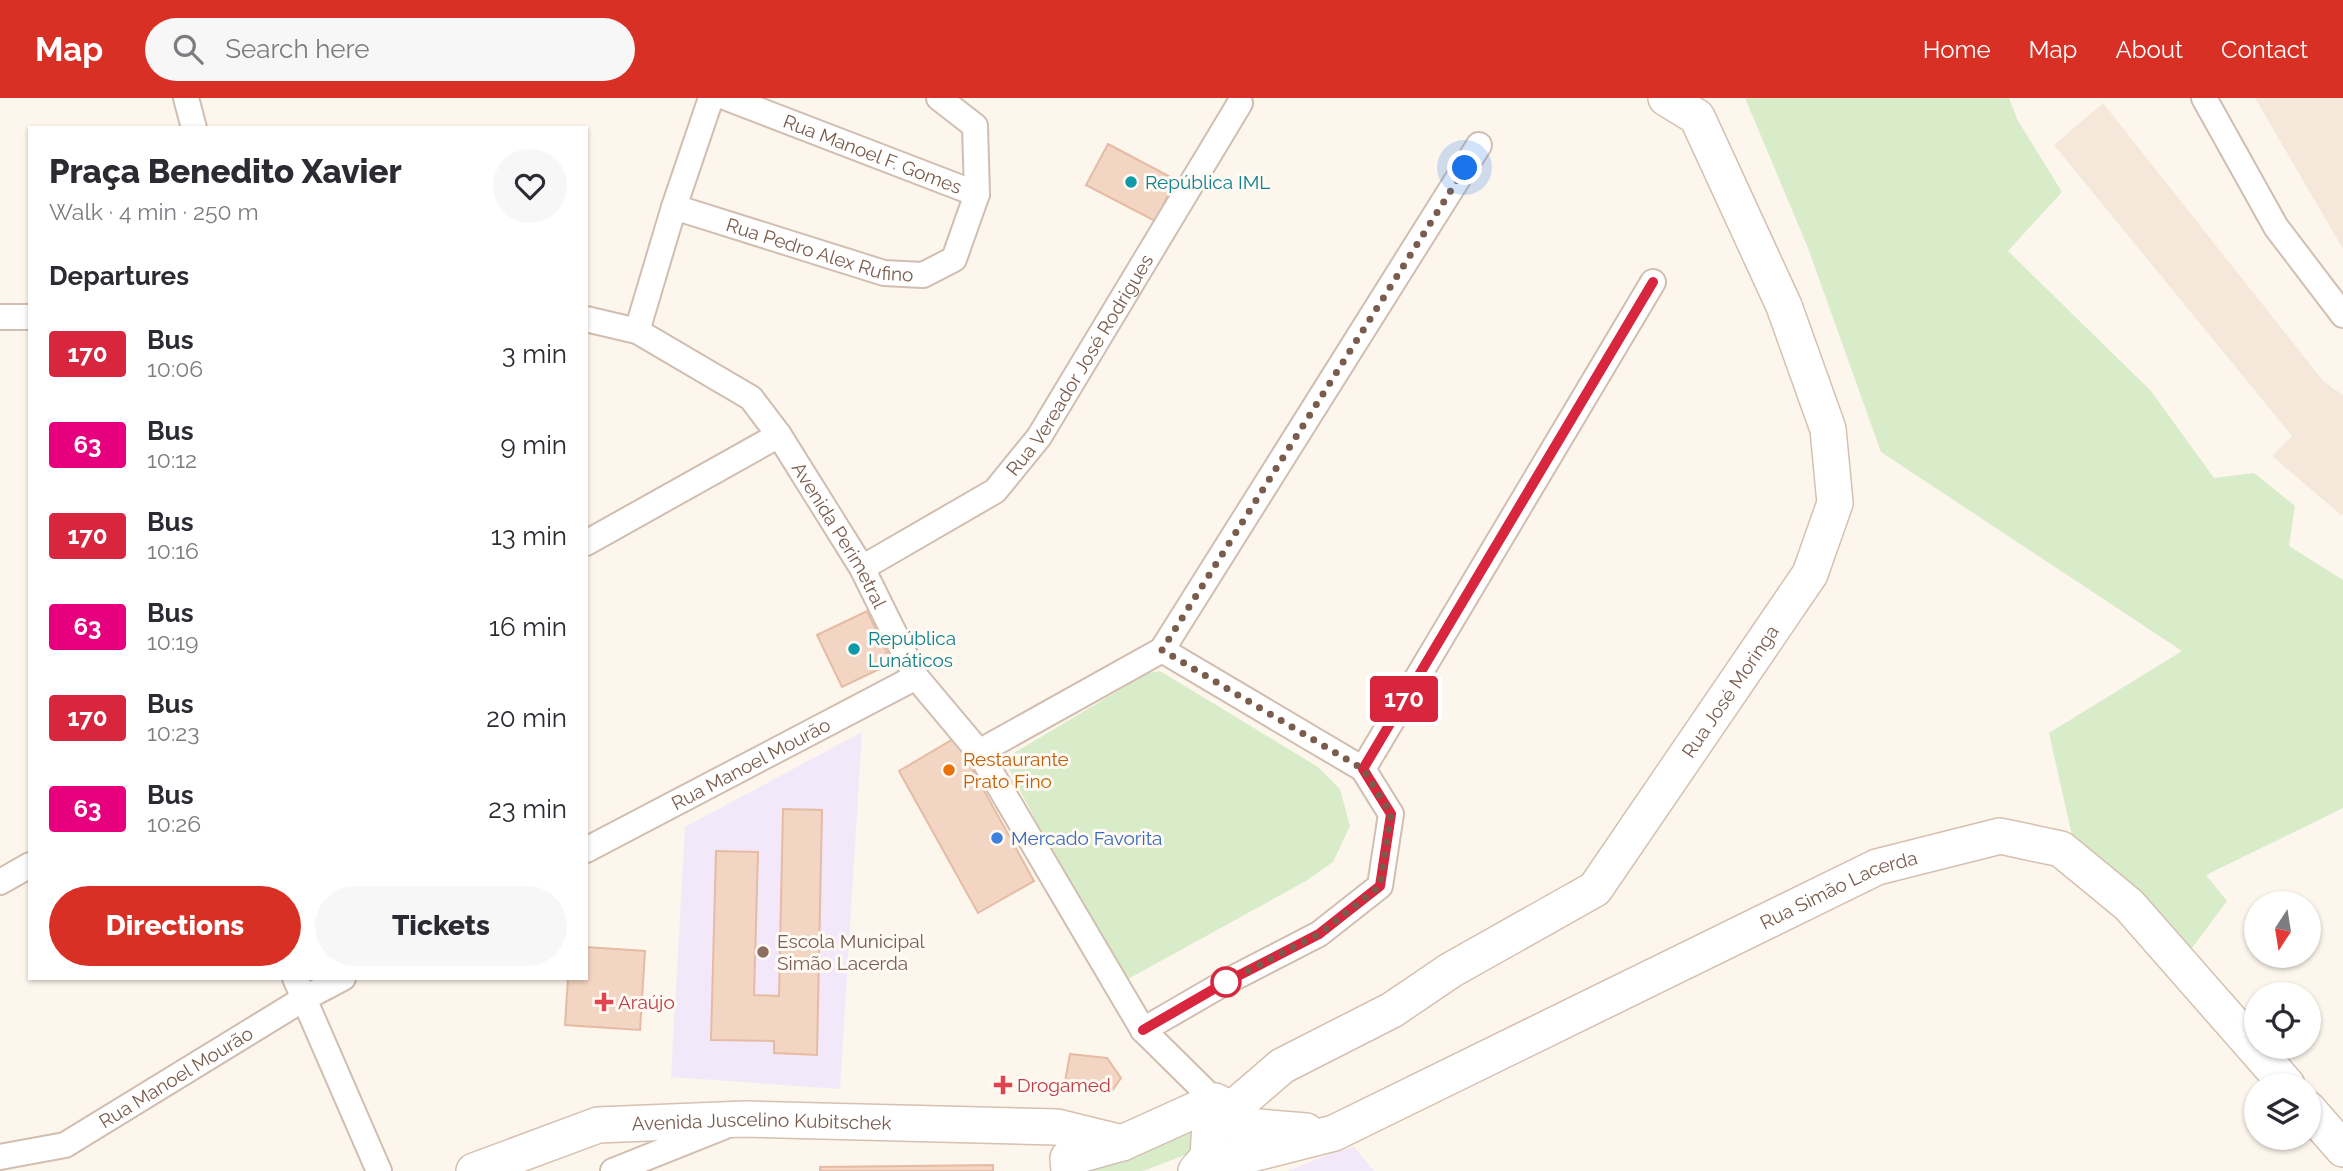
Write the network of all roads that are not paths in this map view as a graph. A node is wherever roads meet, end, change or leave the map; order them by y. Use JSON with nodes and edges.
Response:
{"nodes":[{"id":1,"x":186,"y":98,"type":"edge"},
{"id":2,"x":711,"y":98,"type":"edge"},
{"id":3,"x":727,"y":98,"type":"edge"},
{"id":4,"x":939,"y":98,"type":"edge"},
{"id":5,"x":1666,"y":98,"type":"edge"},
{"id":6,"x":2204,"y":98,"type":"edge"},
{"id":7,"x":1240,"y":103,"type":"dead end"},
{"id":8,"x":193,"y":126,"type":"edge"},
{"id":9,"x":1479,"y":145,"type":"dead end"},
{"id":10,"x":977,"y":194,"type":"junction"},
{"id":11,"x":674,"y":207,"type":"junction"},
{"id":12,"x":1653,"y":282,"type":"dead end"},
{"id":13,"x":2343,"y":315,"type":"edge"},
{"id":14,"x":0,"y":317,"type":"edge"},
{"id":15,"x":28,"y":317,"type":"edge"},
{"id":16,"x":588,"y":319,"type":"edge"},
{"id":17,"x":637,"y":331,"type":"junction"},
{"id":18,"x":779,"y":435,"type":"junction"},
{"id":19,"x":588,"y":542,"type":"edge"},
{"id":20,"x":862,"y":568,"type":"junction"},
{"id":21,"x":1162,"y":650,"type":"junction"},
{"id":22,"x":916,"y":677,"type":"junction"},
{"id":23,"x":979,"y":752,"type":"junction"},
{"id":24,"x":1363,"y":769,"type":"junction"},
{"id":25,"x":588,"y":849,"type":"edge"},
{"id":26,"x":28,"y":866,"type":"edge"},
{"id":27,"x":0,"y":882,"type":"edge"},
{"id":28,"x":334,"y":980,"type":"edge"},
{"id":29,"x":300,"y":988,"type":"edge"},
{"id":30,"x":1143,"y":1030,"type":"junction"},
{"id":31,"x":2276,"y":1073,"type":"edge"},
{"id":32,"x":1219,"y":1111,"type":"junction"},
{"id":33,"x":744,"y":1119,"type":"junction"},
{"id":34,"x":2321,"y":1124,"type":"edge"},
{"id":35,"x":1334,"y":1133,"type":"junction"},
{"id":36,"x":2343,"y":1149,"type":"edge"},
{"id":37,"x":1065,"y":1152,"type":"edge"},
{"id":38,"x":0,"y":1157,"type":"edge"},
{"id":39,"x":1198,"y":1169,"type":"edge"},
{"id":40,"x":379,"y":1171,"type":"edge"},
{"id":41,"x":474,"y":1171,"type":"edge"},
{"id":42,"x":613,"y":1171,"type":"edge"}],
"edges":[{"from":1,"to":8,"type":"street"},
{"from":2,"to":11,"type":"street"},
{"from":3,"to":10,"type":"street","name":"Rua Manoel F. Gomes"},
{"from":4,"to":10,"type":"street","name":"Rua Pedro Alex Rufino"},
{"from":5,"to":32,"type":"street","name":"Rua José Moringa"},
{"from":6,"to":13,"type":"street"},
{"from":7,"to":20,"type":"street","name":"Rua Vereador José Rodrigues"},
{"from":9,"to":21,"type":"street"},
{"from":10,"to":11,"type":"street","name":"Rua Pedro Alex Rufino"},
{"from":11,"to":17,"type":"street"},
{"from":12,"to":24,"type":"street"},
{"from":14,"to":15,"type":"street"},
{"from":16,"to":17,"type":"street","name":"Avenida Perimetral"},
{"from":17,"to":18,"type":"street","name":"Avenida Perimetral"},
{"from":18,"to":19,"type":"street"},
{"from":18,"to":20,"type":"street","name":"Avenida Perimetral"},
{"from":20,"to":22,"type":"street","name":"Avenida Perimetral"},
{"from":21,"to":23,"type":"street"},
{"from":21,"to":24,"type":"street"},
{"from":22,"to":23,"type":"street","name":"Avenida Perimetral"},
{"from":22,"to":25,"type":"street","name":"Rua Manoel Mourão"},
{"from":23,"to":30,"type":"street","name":"Avenida Perimetral"},
{"from":24,"to":30,"type":"street"},
{"from":26,"to":27,"type":"street"},
{"from":28,"to":29,"type":"street","name":"Rua Manoel Mourão"},
{"from":29,"to":38,"type":"street","name":"Rua Manoel Mourão"},
{"from":29,"to":40,"type":"street"},
{"from":30,"to":32,"type":"street","name":"Avenida Perimetral"},
{"from":31,"to":35,"type":"street","name":"Rua Simão Lacerda"},
{"from":32,"to":35,"type":"street"},
{"from":32,"to":37,"type":"street","name":"Avenida Juscelino Kubitschek"},
{"from":32,"to":39,"type":"street"},
{"from":33,"to":37,"type":"street","name":"Avenida Juscelino Kubitschek"},
{"from":33,"to":41,"type":"street","name":"Avenida Juscelino Kubitschek"},
{"from":33,"to":42,"type":"street"},
{"from":34,"to":36,"type":"street"},
{"from":35,"to":39,"type":"street","name":"Rua Simão Lacerda"}]}
